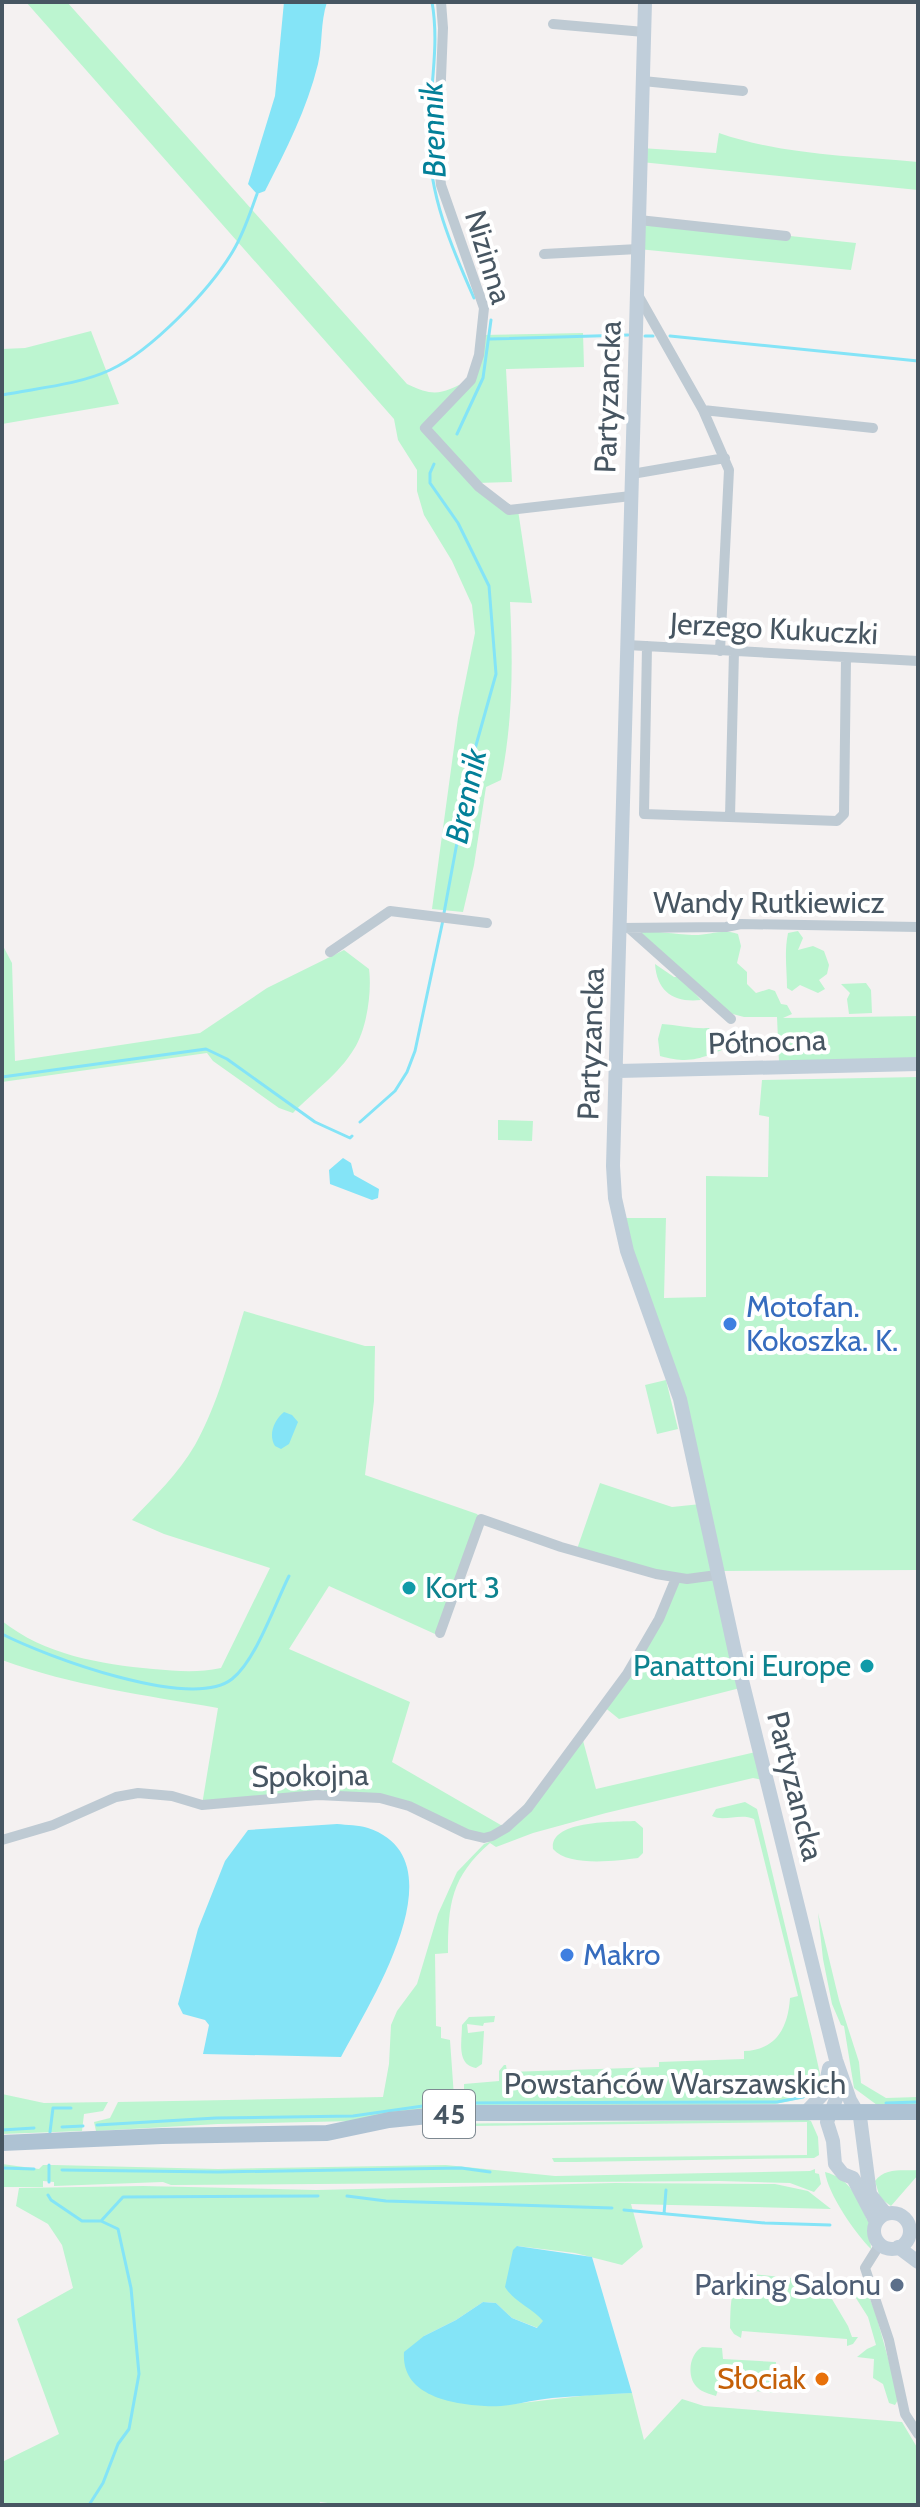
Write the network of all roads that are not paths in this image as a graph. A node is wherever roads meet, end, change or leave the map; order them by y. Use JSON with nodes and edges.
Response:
{"nodes":[{"id":1,"x":441,"y":2,"type":"edge"},
{"id":2,"x":645,"y":2,"type":"edge"},
{"id":3,"x":553,"y":24,"type":"dead end"},
{"id":4,"x":644,"y":32,"type":"junction"},
{"id":5,"x":643,"y":81,"type":"junction"},
{"id":6,"x":743,"y":91,"type":"dead end"},
{"id":7,"x":639,"y":220,"type":"junction"},
{"id":8,"x":786,"y":236,"type":"dead end"},
{"id":9,"x":638,"y":249,"type":"junction"},
{"id":10,"x":544,"y":254,"type":"dead end"},
{"id":11,"x":637,"y":293,"type":"junction"},
{"id":12,"x":703,"y":410,"type":"junction"},
{"id":13,"x":873,"y":428,"type":"dead end"},
{"id":14,"x":725,"y":458,"type":"junction"},
{"id":15,"x":632,"y":474,"type":"junction"},
{"id":16,"x":631,"y":496,"type":"junction"},
{"id":17,"x":627,"y":645,"type":"junction"},
{"id":18,"x":647,"y":646,"type":"junction"},
{"id":19,"x":720,"y":651,"type":"junction"},
{"id":20,"x":734,"y":651,"type":"junction"},
{"id":21,"x":846,"y":658,"type":"junction"},
{"id":22,"x":918,"y":661,"type":"edge"},
{"id":23,"x":730,"y":817,"type":"junction"},
{"id":24,"x":487,"y":923,"type":"dead end"},
{"id":25,"x":918,"y":927,"type":"edge"},
{"id":26,"x":625,"y":928,"type":"junction"},
{"id":27,"x":330,"y":952,"type":"dead end"},
{"id":28,"x":731,"y":1019,"type":"dead end"},
{"id":29,"x":918,"y":1064,"type":"edge"},
{"id":30,"x":618,"y":1071,"type":"junction"},
{"id":31,"x":717,"y":1575,"type":"junction"},
{"id":32,"x":676,"y":1578,"type":"junction"},
{"id":33,"x":440,"y":1633,"type":"dead end"},
{"id":34,"x":2,"y":1840,"type":"edge"},
{"id":35,"x":831,"y":2036,"type":"junction"},
{"id":36,"x":836,"y":2060,"type":"junction"},
{"id":37,"x":832,"y":2108,"type":"junction"},
{"id":38,"x":857,"y":2112,"type":"junction"},
{"id":39,"x":918,"y":2112,"type":"edge"},
{"id":40,"x":805,"y":2113,"type":"junction"},
{"id":41,"x":2,"y":2143,"type":"edge"},
{"id":42,"x":881,"y":2218,"type":"junction"},
{"id":43,"x":903,"y":2242,"type":"junction"},
{"id":44,"x":880,"y":2244,"type":"junction"},
{"id":45,"x":918,"y":2251,"type":"edge"},
{"id":46,"x":918,"y":2262,"type":"edge"},
{"id":47,"x":918,"y":2434,"type":"edge"}],
"edges":[{"from":1,"to":16,"type":"street","name":"Nizinna"},
{"from":2,"to":4,"type":"main road","name":"Partyzancka"},
{"from":3,"to":4,"type":"street"},
{"from":4,"to":5,"type":"main road","name":"Partyzancka"},
{"from":5,"to":6,"type":"street"},
{"from":5,"to":7,"type":"main road","name":"Partyzancka"},
{"from":7,"to":8,"type":"street"},
{"from":7,"to":9,"type":"main road","name":"Partyzancka"},
{"from":9,"to":10,"type":"street"},
{"from":9,"to":11,"type":"main road","name":"Partyzancka"},
{"from":11,"to":12,"type":"street"},
{"from":11,"to":15,"type":"main road","name":"Partyzancka"},
{"from":12,"to":13,"type":"street"},
{"from":12,"to":14,"type":"street"},
{"from":14,"to":15,"type":"street"},
{"from":14,"to":19,"type":"street"},
{"from":15,"to":16,"type":"main road","name":"Partyzancka"},
{"from":16,"to":17,"type":"main road","name":"Partyzancka"},
{"from":17,"to":18,"type":"street","name":"Jerzego Kukuczki"},
{"from":17,"to":26,"type":"main road","name":"Partyzancka"},
{"from":18,"to":19,"type":"street","name":"Jerzego Kukuczki"},
{"from":18,"to":23,"type":"street"},
{"from":19,"to":20,"type":"street","name":"Jerzego Kukuczki"},
{"from":20,"to":21,"type":"street","name":"Jerzego Kukuczki"},
{"from":20,"to":23,"type":"street"},
{"from":21,"to":22,"type":"street","name":"Jerzego Kukuczki"},
{"from":21,"to":23,"type":"street"},
{"from":24,"to":27,"type":"street"},
{"from":25,"to":26,"type":"street","name":"Wandy Rutkiewicz"},
{"from":26,"to":28,"type":"street"},
{"from":26,"to":30,"type":"main road","name":"Partyzancka"},
{"from":29,"to":30,"type":"main road","name":"Północna"},
{"from":30,"to":31,"type":"main road","name":"Partyzancka"},
{"from":31,"to":32,"type":"street"},
{"from":31,"to":35,"type":"main road","name":"Partyzancka"},
{"from":32,"to":33,"type":"street"},
{"from":32,"to":34,"type":"street","name":"Spokojna"},
{"from":35,"to":36,"type":"main road","name":"Partyzancka"},
{"from":35,"to":40,"type":"main road"},
{"from":36,"to":37,"type":"main road","name":"Partyzancka"},
{"from":36,"to":38,"type":"main road","name":"Partyzancka"},
{"from":37,"to":38,"type":"main road","name":"Powstańców Warszawskich","number":"45"},
{"from":37,"to":40,"type":"main road","name":"Powstańców Warszawskich","number":"45"},
{"from":37,"to":42,"type":"main road","name":"Partyzancka"},
{"from":38,"to":39,"type":"main road","name":"Powstańców Warszawskich","number":"45"},
{"from":38,"to":42,"type":"main road","name":"Partyzancka"},
{"from":40,"to":41,"type":"main road","name":"Powstańców Warszawskich","number":"45"},
{"from":42,"to":43,"type":"main road"},
{"from":42,"to":44,"type":"main road"},
{"from":43,"to":44,"type":"main road"},
{"from":43,"to":45,"type":"main road"},
{"from":43,"to":46,"type":"main road"},
{"from":44,"to":47,"type":"street"}]}
